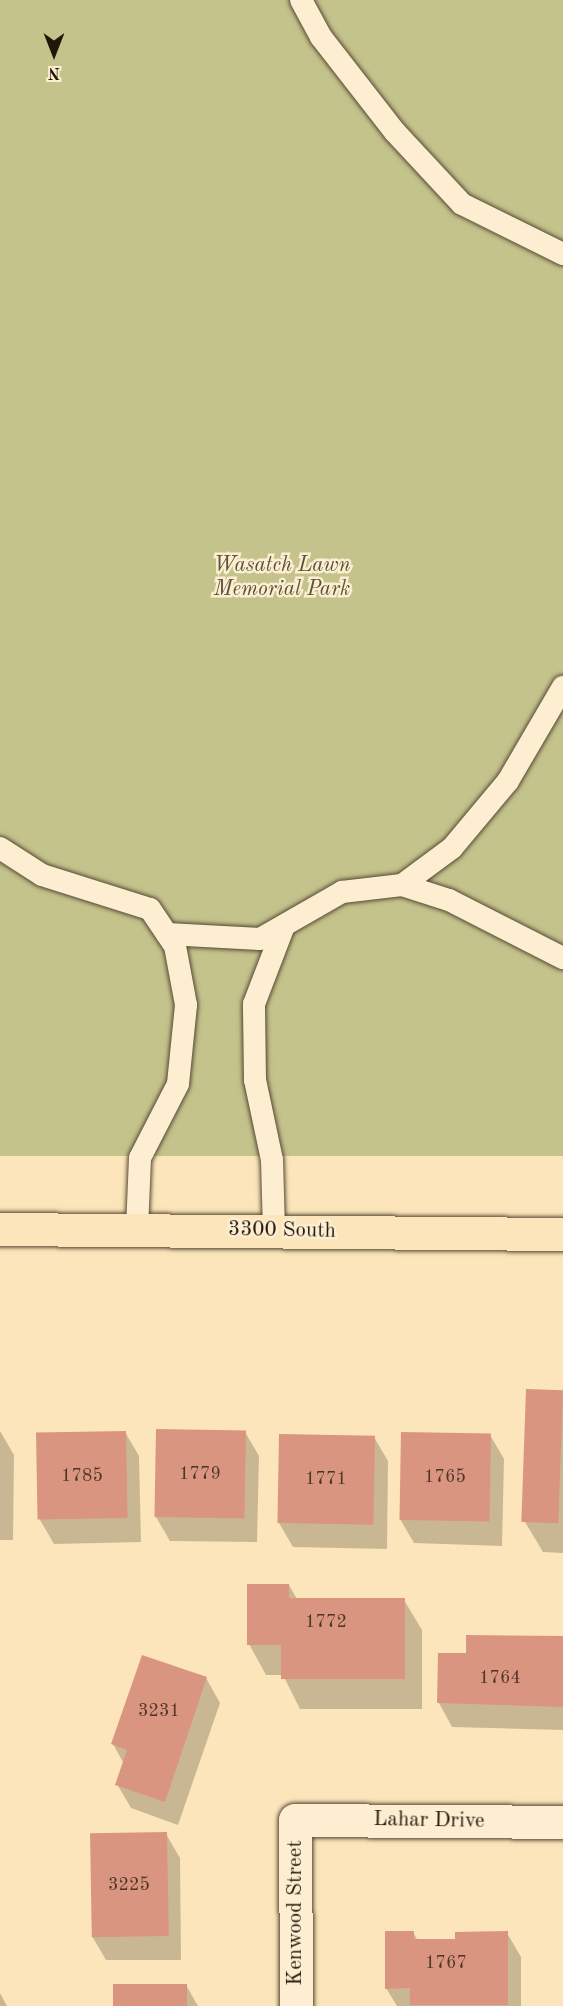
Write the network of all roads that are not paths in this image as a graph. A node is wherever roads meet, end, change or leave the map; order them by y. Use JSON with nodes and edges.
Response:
{"nodes":[{"id":1,"x":301,"y":0,"type":"edge"},
{"id":2,"x":563,"y":254,"type":"edge"},
{"id":3,"x":563,"y":687,"type":"edge"},
{"id":4,"x":0,"y":848,"type":"edge"},
{"id":5,"x":402,"y":885,"type":"junction"},
{"id":6,"x":284,"y":926,"type":"junction"},
{"id":7,"x":167,"y":934,"type":"junction"},
{"id":8,"x":563,"y":958,"type":"edge"},
{"id":9,"x":0,"y":1229,"type":"edge"},
{"id":10,"x":137,"y":1230,"type":"junction"},
{"id":11,"x":274,"y":1232,"type":"junction"},
{"id":12,"x":563,"y":1234,"type":"edge"},
{"id":13,"x":295,"y":1820,"type":"joint"},
{"id":14,"x":563,"y":1822,"type":"edge"},
{"id":15,"x":296,"y":2006,"type":"edge"}],
"edges":[{"from":1,"to":2,"type":"lane"},
{"from":3,"to":5,"type":"lane"},
{"from":4,"to":7,"type":"lane"},
{"from":5,"to":6,"type":"lane"},
{"from":5,"to":8,"type":"lane"},
{"from":6,"to":7,"type":"lane"},
{"from":6,"to":11,"type":"lane"},
{"from":7,"to":10,"type":"lane"},
{"from":9,"to":10,"type":"main road","name":"3300 South"},
{"from":10,"to":11,"type":"main road","name":"3300 South"},
{"from":11,"to":12,"type":"main road","name":"3300 South"},
{"from":13,"to":14,"type":"street","name":"Lahar Drive"},
{"from":13,"to":15,"type":"street","name":"Kenwood Street"}]}
